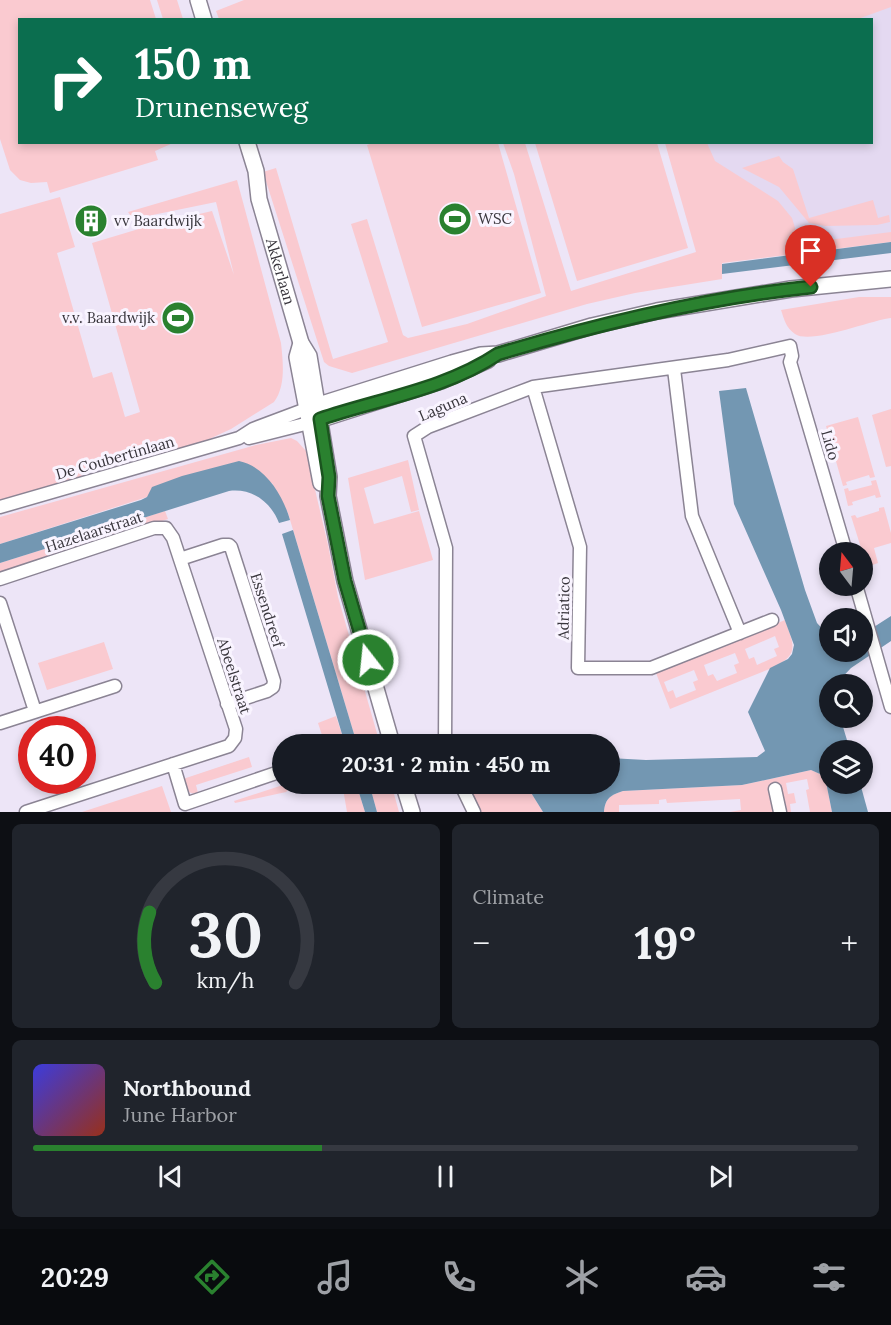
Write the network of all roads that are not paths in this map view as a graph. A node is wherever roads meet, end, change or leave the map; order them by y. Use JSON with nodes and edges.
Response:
{"nodes":[{"id":1,"x":198,"y":0,"type":"edge"},
{"id":2,"x":203,"y":18,"type":"edge"},
{"id":3,"x":238,"y":144,"type":"edge"},
{"id":4,"x":248,"y":144,"type":"edge"},
{"id":5,"x":259,"y":199,"type":"junction"},
{"id":6,"x":891,"y":279,"type":"edge"},
{"id":7,"x":790,"y":346,"type":"joint"},
{"id":8,"x":674,"y":369,"type":"junction"},
{"id":9,"x":533,"y":387,"type":"junction"},
{"id":10,"x":313,"y":414,"type":"junction"},
{"id":11,"x":0,"y":507,"type":"edge"},
{"id":12,"x":843,"y":542,"type":"edge"},
{"id":13,"x":180,"y":559,"type":"junction"},
{"id":14,"x":0,"y":579,"type":"edge"},
{"id":15,"x":859,"y":596,"type":"edge"},
{"id":16,"x":0,"y":603,"type":"edge"},
{"id":17,"x":772,"y":620,"type":"dead end"},
{"id":18,"x":740,"y":633,"type":"junction"},
{"id":19,"x":115,"y":686,"type":"dead end"},
{"id":20,"x":228,"y":704,"type":"junction"},
{"id":21,"x":891,"y":707,"type":"edge"},
{"id":22,"x":36,"y":711,"type":"junction"},
{"id":23,"x":0,"y":723,"type":"edge"},
{"id":24,"x":389,"y":734,"type":"edge"},
{"id":25,"x":445,"y":734,"type":"edge"},
{"id":26,"x":173,"y":764,"type":"junction"},
{"id":27,"x":272,"y":774,"type":"edge"},
{"id":28,"x":775,"y":789,"type":"dead end"},
{"id":29,"x":406,"y":794,"type":"edge"},
{"id":30,"x":465,"y":794,"type":"edge"},
{"id":31,"x":55,"y":807,"type":"edge"},
{"id":32,"x":26,"y":812,"type":"edge"},
{"id":33,"x":412,"y":812,"type":"edge"},
{"id":34,"x":474,"y":812,"type":"edge"},
{"id":35,"x":780,"y":812,"type":"edge"}],
"edges":[{"from":1,"to":2,"type":"street"},
{"from":3,"to":5,"type":"street","name":"Akkerlaan"},
{"from":4,"to":5,"type":"street","name":"Akkerlaan"},
{"from":5,"to":10,"type":"street","name":"Akkerlaan"},
{"from":6,"to":10,"type":"street"},
{"from":7,"to":8,"type":"street","name":"Laguna"},
{"from":7,"to":12,"type":"street","name":"Lido"},
{"from":8,"to":9,"type":"street","name":"Laguna"},
{"from":8,"to":18,"type":"street"},
{"from":9,"to":18,"type":"street","name":"Adriatico"},
{"from":9,"to":25,"type":"street","name":"Laguna"},
{"from":10,"to":11,"type":"street","name":"De Coubertinlaan"},
{"from":10,"to":24,"type":"street","name":"Akkerlaan"},
{"from":13,"to":14,"type":"street","name":"Hazelaarstraat"},
{"from":13,"to":20,"type":"street","name":"Abeelstraat"},
{"from":13,"to":20,"type":"street","name":"Essendreef"},
{"from":15,"to":21,"type":"street"},
{"from":16,"to":22,"type":"street"},
{"from":17,"to":18,"type":"street","name":"Adriatico"},
{"from":19,"to":22,"type":"street"},
{"from":20,"to":26,"type":"street","name":"Abeelstraat"},
{"from":22,"to":23,"type":"street"},
{"from":26,"to":27,"type":"street"},
{"from":26,"to":31,"type":"street","name":"Abeelstraat"},
{"from":28,"to":35,"type":"street"},
{"from":29,"to":33,"type":"street"},
{"from":30,"to":34,"type":"street"},
{"from":31,"to":32,"type":"street","name":"Abeelstraat"}]}
